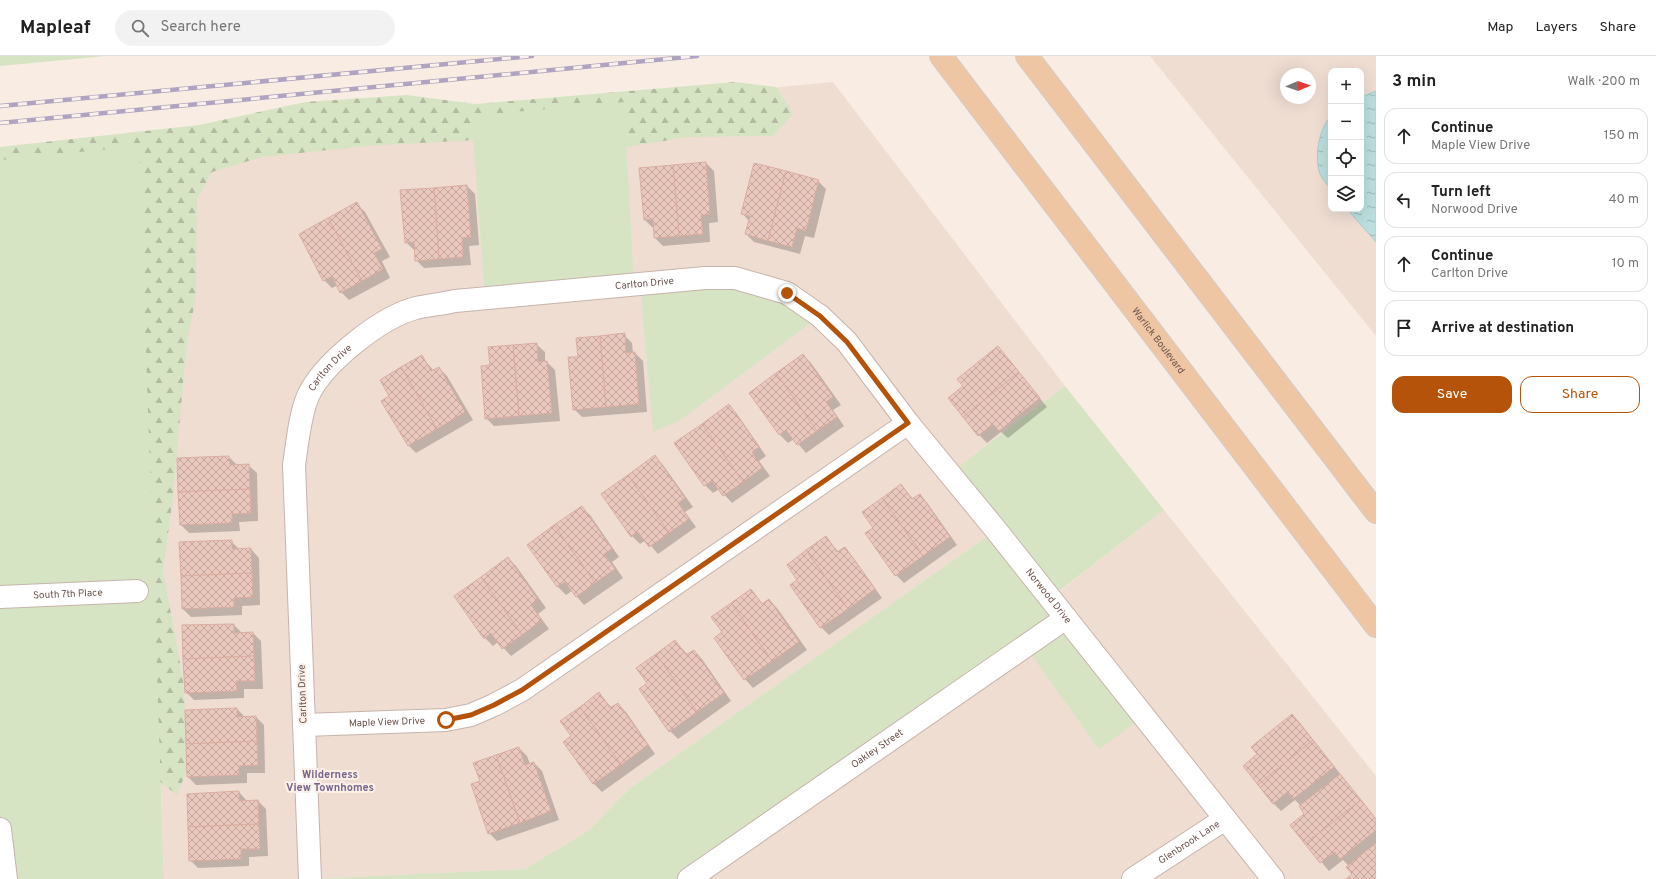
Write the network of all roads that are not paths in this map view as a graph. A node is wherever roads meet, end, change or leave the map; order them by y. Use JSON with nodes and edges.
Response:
{"nodes":[{"id":1,"x":941,"y":56,"type":"edge"},
{"id":2,"x":1028,"y":56,"type":"edge"},
{"id":3,"x":820,"y":316,"type":"joint"},
{"id":4,"x":908,"y":423,"type":"junction"},
{"id":5,"x":1376,"y":512,"type":"edge"},
{"id":6,"x":137,"y":591,"type":"dead end"},
{"id":7,"x":0,"y":597,"type":"edge"},
{"id":8,"x":1066,"y":618,"type":"junction"},
{"id":9,"x":1376,"y":626,"type":"edge"},
{"id":10,"x":304,"y":725,"type":"junction"},
{"id":11,"x":1225,"y":819,"type":"junction"},
{"id":12,"x":0,"y":829,"type":"edge"},
{"id":13,"x":6,"y":879,"type":"edge"},
{"id":14,"x":310,"y":879,"type":"edge"},
{"id":15,"x":689,"y":879,"type":"edge"},
{"id":16,"x":1134,"y":879,"type":"edge"},
{"id":17,"x":1273,"y":879,"type":"edge"}],
"edges":[{"from":1,"to":9,"type":"main road","name":"Warlick Boulevard"},
{"from":2,"to":5,"type":"main road"},
{"from":3,"to":4,"type":"lane","name":"Norwood Drive"},
{"from":3,"to":10,"type":"lane","name":"Carlton Drive"},
{"from":4,"to":8,"type":"lane","name":"Norwood Drive"},
{"from":4,"to":10,"type":"lane","name":"Maple View Drive"},
{"from":6,"to":7,"type":"lane","name":"South 7th Place"},
{"from":8,"to":11,"type":"lane","name":"Norwood Drive"},
{"from":8,"to":15,"type":"lane","name":"Oakley Street"},
{"from":10,"to":14,"type":"lane","name":"Carlton Drive"},
{"from":11,"to":16,"type":"lane","name":"Glenbrook Lane"},
{"from":11,"to":17,"type":"lane","name":"Norwood Drive"},
{"from":12,"to":13,"type":"lane"}]}
